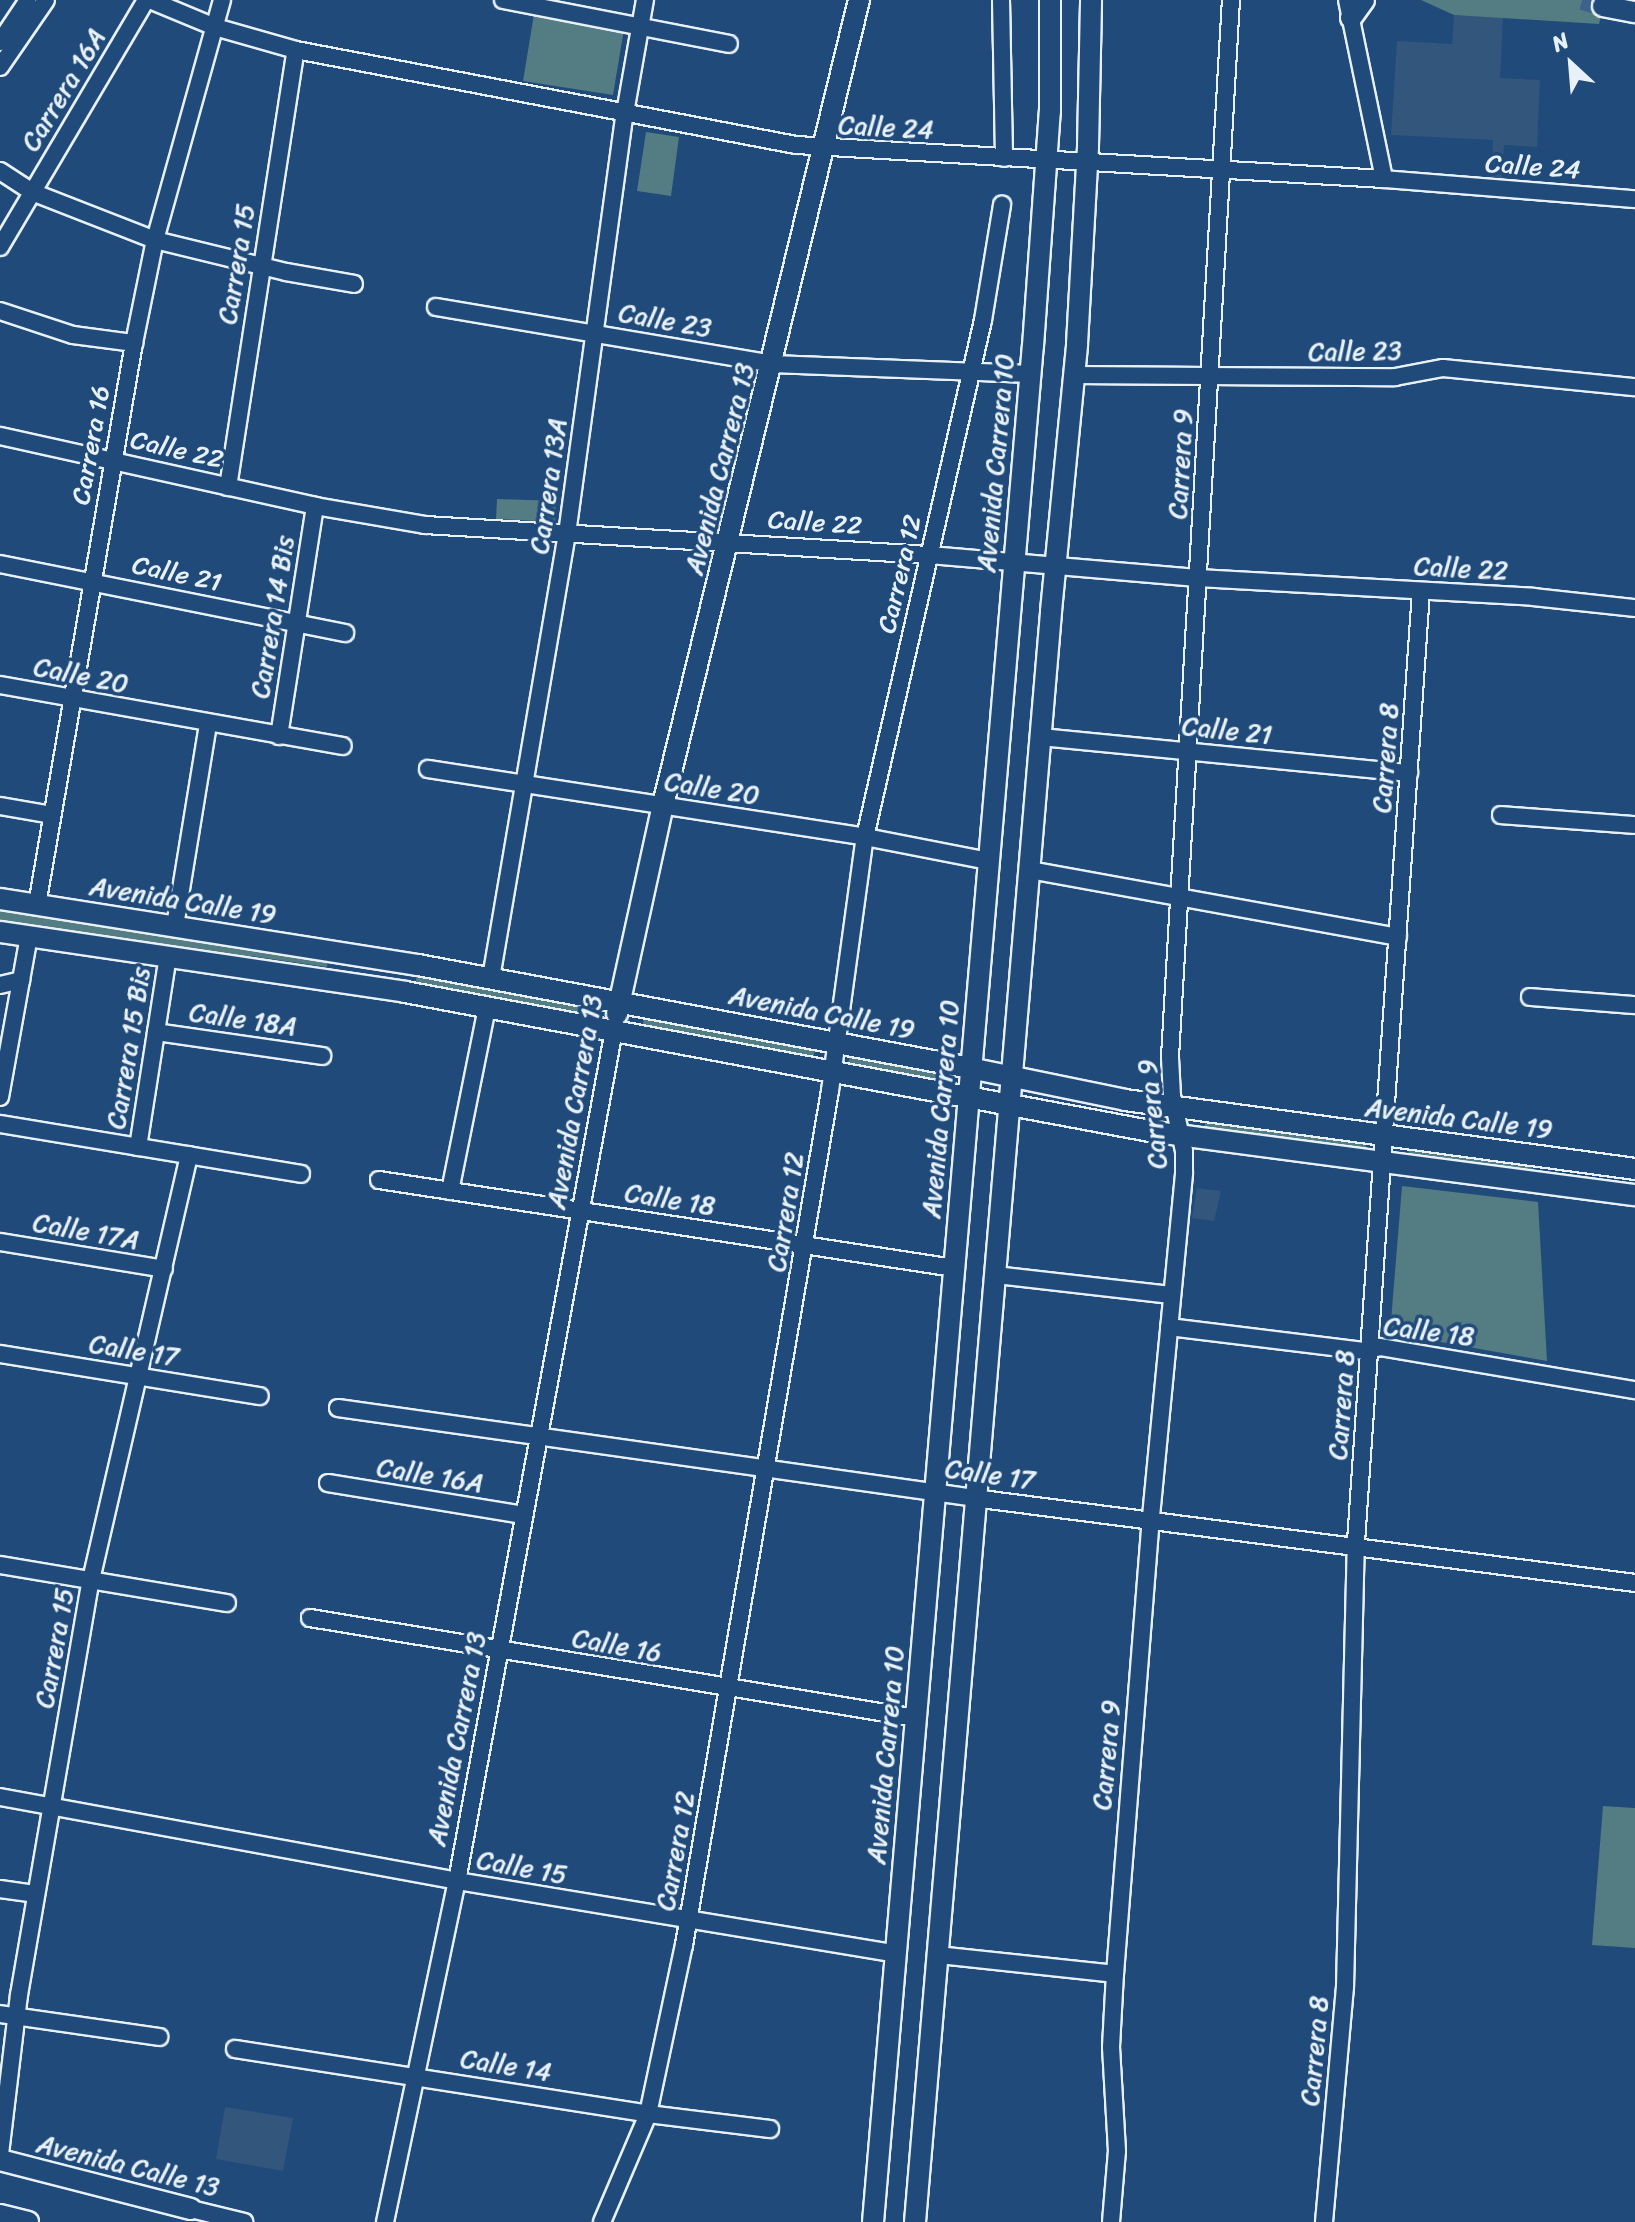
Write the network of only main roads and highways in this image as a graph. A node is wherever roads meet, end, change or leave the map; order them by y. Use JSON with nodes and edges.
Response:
{"nodes":[{"id":1,"x":859,"y":0,"type":"edge"},
{"id":2,"x":1050,"y":0,"type":"edge"},
{"id":3,"x":1091,"y":0,"type":"edge"},
{"id":4,"x":1364,"y":0,"type":"edge"},
{"id":5,"x":1603,"y":6,"type":"dead end"},
{"id":6,"x":1349,"y":9,"type":"edge"},
{"id":7,"x":1635,"y":12,"type":"edge"},
{"id":8,"x":0,"y":899,"type":"edge"},
{"id":9,"x":0,"y":932,"type":"edge"},
{"id":10,"x":620,"y":1001,"type":"junction"},
{"id":11,"x":614,"y":1030,"type":"junction"},
{"id":12,"x":970,"y":1068,"type":"junction"},
{"id":13,"x":1013,"y":1076,"type":"junction"},
{"id":14,"x":968,"y":1096,"type":"junction"},
{"id":15,"x":1011,"y":1105,"type":"junction"},
{"id":16,"x":1635,"y":1169,"type":"edge"},
{"id":17,"x":1635,"y":1195,"type":"edge"},
{"id":18,"x":0,"y":2157,"type":"edge"},
{"id":19,"x":191,"y":2209,"type":"road end"},
{"id":20,"x":0,"y":2215,"type":"edge"},
{"id":21,"x":28,"y":2222,"type":"edge"},
{"id":22,"x":873,"y":2222,"type":"edge"},
{"id":23,"x":915,"y":2222,"type":"edge"}],
"edges":[{"from":1,"to":10,"type":"main road","name":"Avenida Carrera 13"},
{"from":2,"to":12,"type":"main road","name":"Avenida Carrera 10"},
{"from":3,"to":13,"type":"main road"},
{"from":4,"to":6,"type":"main road"},
{"from":5,"to":7,"type":"main road"},
{"from":8,"to":10,"type":"main road","name":"Avenida Calle 19"},
{"from":9,"to":11,"type":"main road","name":"Avenida Calle 19"},
{"from":10,"to":11,"type":"main road","name":"Avenida Carrera 13"},
{"from":10,"to":12,"type":"main road","name":"Avenida Calle 19"},
{"from":11,"to":14,"type":"main road","name":"Avenida Calle 19"},
{"from":12,"to":13,"type":"main road","name":"Avenida Calle 19"},
{"from":12,"to":14,"type":"main road","name":"Avenida Carrera 10"},
{"from":13,"to":15,"type":"main road"},
{"from":13,"to":16,"type":"main road","name":"Avenida Calle 19"},
{"from":14,"to":15,"type":"main road","name":"Avenida Calle 19"},
{"from":14,"to":22,"type":"main road","name":"Avenida Carrera 10"},
{"from":15,"to":17,"type":"main road","name":"Avenida Calle 19"},
{"from":15,"to":23,"type":"main road"},
{"from":18,"to":19,"type":"main road","name":"Avenida Calle 13"},
{"from":20,"to":21,"type":"main road"}]}
